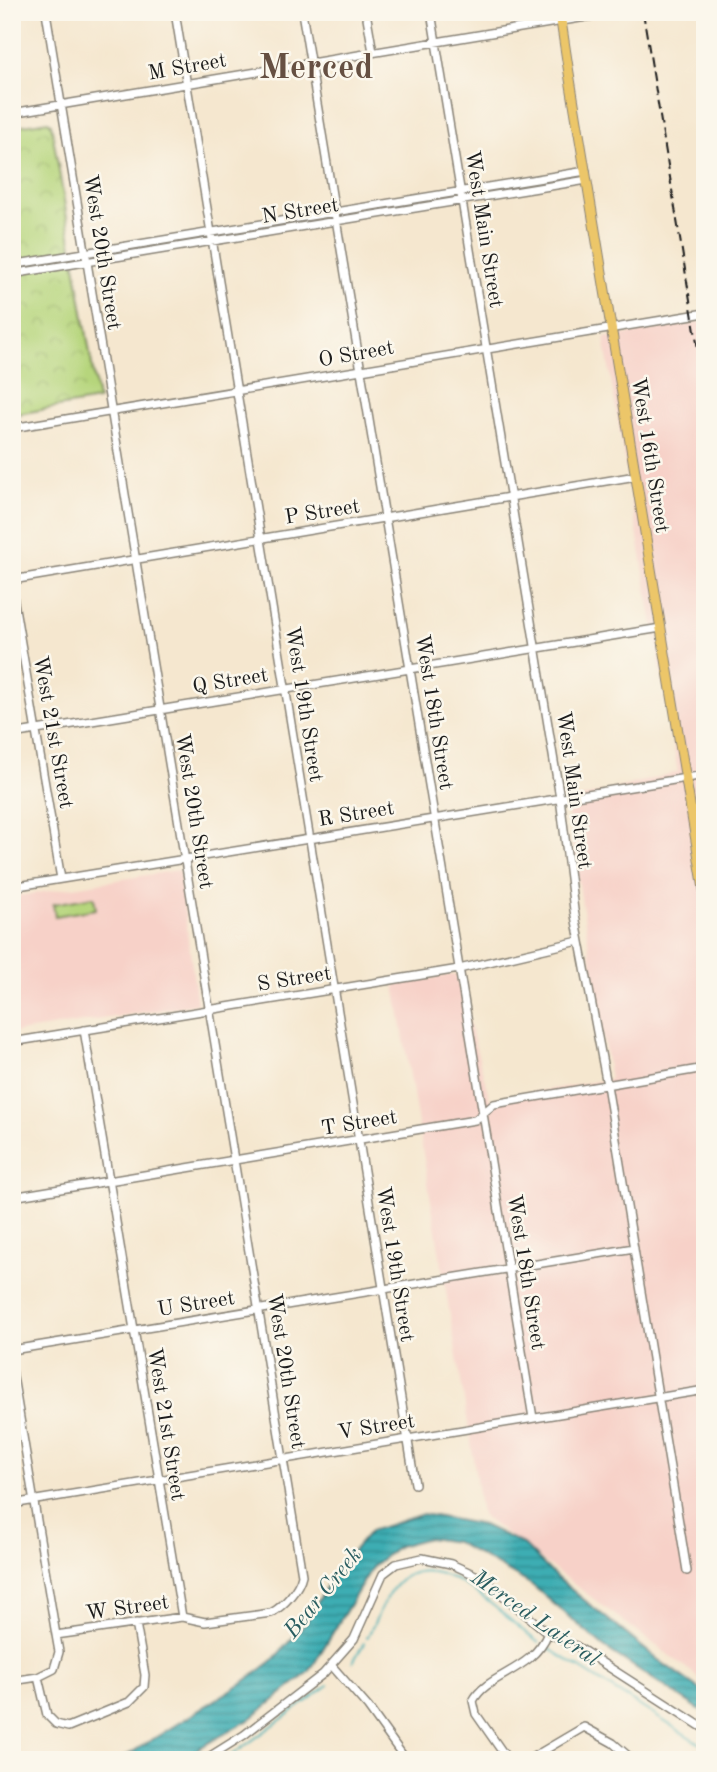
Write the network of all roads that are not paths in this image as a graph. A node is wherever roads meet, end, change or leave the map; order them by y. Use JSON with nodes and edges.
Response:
{"nodes":[{"id":1,"x":46,"y":12,"type":"edge"},
{"id":2,"x":175,"y":12,"type":"edge"},
{"id":3,"x":302,"y":12,"type":"edge"},
{"id":4,"x":366,"y":12,"type":"edge"},
{"id":5,"x":431,"y":12,"type":"edge"},
{"id":6,"x":616,"y":12,"type":"edge"},
{"id":7,"x":560,"y":15,"type":"edge"},
{"id":8,"x":436,"y":41,"type":"junction"},
{"id":9,"x":373,"y":52,"type":"junction"},
{"id":10,"x":310,"y":62,"type":"junction"},
{"id":11,"x":186,"y":83,"type":"junction"},
{"id":12,"x":61,"y":104,"type":"junction"},
{"id":13,"x":12,"y":113,"type":"edge"},
{"id":14,"x":586,"y":176,"type":"junction"},
{"id":15,"x":460,"y":191,"type":"junction"},
{"id":16,"x":462,"y":201,"type":"junction"},
{"id":17,"x":335,"y":212,"type":"junction"},
{"id":18,"x":337,"y":222,"type":"junction"},
{"id":19,"x":211,"y":232,"type":"junction"},
{"id":20,"x":212,"y":242,"type":"junction"},
{"id":21,"x":85,"y":252,"type":"junction"},
{"id":22,"x":14,"y":262,"type":"edge"},
{"id":23,"x":87,"y":263,"type":"junction"},
{"id":24,"x":18,"y":274,"type":"junction"},
{"id":25,"x":12,"y":286,"type":"edge"},
{"id":26,"x":705,"y":313,"type":"edge"},
{"id":27,"x":612,"y":328,"type":"junction"},
{"id":28,"x":486,"y":349,"type":"junction"},
{"id":29,"x":362,"y":370,"type":"junction"},
{"id":30,"x":236,"y":390,"type":"junction"},
{"id":31,"x":112,"y":411,"type":"junction"},
{"id":32,"x":12,"y":428,"type":"edge"},
{"id":33,"x":636,"y":476,"type":"junction"},
{"id":34,"x":511,"y":498,"type":"junction"},
{"id":35,"x":386,"y":518,"type":"junction"},
{"id":36,"x":260,"y":539,"type":"junction"},
{"id":37,"x":136,"y":559,"type":"junction"},
{"id":38,"x":12,"y":580,"type":"edge"},
{"id":39,"x":12,"y":590,"type":"edge"},
{"id":40,"x":661,"y":628,"type":"junction"},
{"id":41,"x":536,"y":647,"type":"junction"},
{"id":42,"x":410,"y":668,"type":"junction"},
{"id":43,"x":285,"y":688,"type":"junction"},
{"id":44,"x":160,"y":709,"type":"junction"},
{"id":45,"x":36,"y":730,"type":"junction"},
{"id":46,"x":12,"y":734,"type":"edge"},
{"id":47,"x":705,"y":775,"type":"edge"},
{"id":48,"x":685,"y":778,"type":"junction"},
{"id":49,"x":560,"y":798,"type":"junction"},
{"id":50,"x":435,"y":818,"type":"junction"},
{"id":51,"x":309,"y":839,"type":"junction"},
{"id":52,"x":185,"y":859,"type":"junction"},
{"id":53,"x":61,"y":879,"type":"junction"},
{"id":54,"x":12,"y":887,"type":"edge"},
{"id":55,"x":705,"y":895,"type":"edge"},
{"id":56,"x":579,"y":941,"type":"junction"},
{"id":57,"x":459,"y":969,"type":"junction"},
{"id":58,"x":334,"y":989,"type":"junction"},
{"id":59,"x":210,"y":1009,"type":"junction"},
{"id":60,"x":84,"y":1030,"type":"junction"},
{"id":61,"x":12,"y":1042,"type":"edge"},
{"id":62,"x":705,"y":1068,"type":"edge"},
{"id":63,"x":607,"y":1085,"type":"junction"},
{"id":64,"x":483,"y":1112,"type":"junction"},
{"id":65,"x":359,"y":1140,"type":"junction"},
{"id":66,"x":234,"y":1160,"type":"junction"},
{"id":67,"x":109,"y":1181,"type":"junction"},
{"id":68,"x":12,"y":1197,"type":"edge"},
{"id":69,"x":634,"y":1248,"type":"junction"},
{"id":70,"x":509,"y":1269,"type":"junction"},
{"id":71,"x":382,"y":1290,"type":"junction"},
{"id":72,"x":259,"y":1310,"type":"junction"},
{"id":73,"x":134,"y":1331,"type":"junction"},
{"id":74,"x":12,"y":1350,"type":"edge"},
{"id":75,"x":12,"y":1370,"type":"edge"},
{"id":76,"x":705,"y":1390,"type":"edge"},
{"id":77,"x":659,"y":1397,"type":"junction"},
{"id":78,"x":533,"y":1418,"type":"junction"},
{"id":79,"x":407,"y":1439,"type":"junction"},
{"id":80,"x":283,"y":1460,"type":"junction"},
{"id":81,"x":159,"y":1480,"type":"junction"},
{"id":82,"x":415,"y":1484,"type":"dead end"},
{"id":83,"x":34,"y":1501,"type":"junction"},
{"id":84,"x":12,"y":1504,"type":"edge"},
{"id":85,"x":687,"y":1571,"type":"dead end"},
{"id":86,"x":279,"y":1608,"type":"joint"},
{"id":87,"x":181,"y":1617,"type":"junction"},
{"id":88,"x":136,"y":1623,"type":"junction"},
{"id":89,"x":56,"y":1635,"type":"junction"},
{"id":90,"x":546,"y":1637,"type":"junction"},
{"id":91,"x":332,"y":1666,"type":"junction"},
{"id":92,"x":38,"y":1677,"type":"junction"},
{"id":93,"x":12,"y":1681,"type":"edge"},
{"id":94,"x":705,"y":1729,"type":"edge"},
{"id":95,"x":204,"y":1760,"type":"edge"},
{"id":96,"x":406,"y":1760,"type":"edge"},
{"id":97,"x":508,"y":1760,"type":"edge"},
{"id":98,"x":528,"y":1760,"type":"edge"},
{"id":99,"x":633,"y":1760,"type":"edge"}],
"edges":[{"from":1,"to":12,"type":"street","name":"West 20th Street"},
{"from":2,"to":11,"type":"street","name":"West 19th Street"},
{"from":3,"to":10,"type":"street","name":"West 18th Street"},
{"from":4,"to":9,"type":"street"},
{"from":5,"to":8,"type":"street","name":"West Main Street"},
{"from":6,"to":7,"type":"street","name":"M Street"},
{"from":7,"to":8,"type":"street","name":"M Street"},
{"from":7,"to":14,"type":"main road","name":"West 16th Street"},
{"from":8,"to":9,"type":"street","name":"M Street"},
{"from":8,"to":15,"type":"street","name":"West Main Street"},
{"from":9,"to":10,"type":"street","name":"M Street"},
{"from":10,"to":11,"type":"street","name":"M Street"},
{"from":10,"to":17,"type":"street","name":"West 18th Street"},
{"from":11,"to":12,"type":"street","name":"M Street"},
{"from":11,"to":19,"type":"street","name":"West 19th Street"},
{"from":12,"to":13,"type":"street","name":"M Street"},
{"from":12,"to":21,"type":"street","name":"West 20th Street"},
{"from":14,"to":15,"type":"street","name":"N Street"},
{"from":14,"to":16,"type":"street","name":"N Street"},
{"from":14,"to":27,"type":"main road","name":"West 16th Street"},
{"from":15,"to":16,"type":"street","name":"West Main Street"},
{"from":15,"to":17,"type":"street","name":"N Street"},
{"from":16,"to":18,"type":"street","name":"N Street"},
{"from":16,"to":28,"type":"street","name":"West Main Street"},
{"from":17,"to":18,"type":"street","name":"West 18th Street"},
{"from":17,"to":19,"type":"street","name":"N Street"},
{"from":18,"to":20,"type":"street","name":"N Street"},
{"from":18,"to":29,"type":"street","name":"West 18th Street"},
{"from":19,"to":20,"type":"street","name":"West 19th Street"},
{"from":19,"to":21,"type":"street","name":"N Street"},
{"from":20,"to":23,"type":"street","name":"N Street"},
{"from":20,"to":30,"type":"street","name":"West 19th Street"},
{"from":21,"to":22,"type":"street","name":"N Street"},
{"from":21,"to":23,"type":"street","name":"West 20th Street"},
{"from":22,"to":24,"type":"street"},
{"from":23,"to":24,"type":"street","name":"N Street"},
{"from":23,"to":31,"type":"street","name":"West 20th Street"},
{"from":24,"to":25,"type":"street"},
{"from":26,"to":27,"type":"street","name":"O Street"},
{"from":27,"to":28,"type":"street","name":"O Street"},
{"from":27,"to":33,"type":"main road","name":"West 16th Street"},
{"from":28,"to":29,"type":"street","name":"O Street"},
{"from":28,"to":34,"type":"street","name":"West Main Street"},
{"from":29,"to":30,"type":"street","name":"O Street"},
{"from":29,"to":35,"type":"street","name":"West 18th Street"},
{"from":30,"to":31,"type":"street","name":"O Street"},
{"from":30,"to":36,"type":"street","name":"West 19th Street"},
{"from":31,"to":32,"type":"street","name":"O Street"},
{"from":31,"to":37,"type":"street","name":"West 20th Street"},
{"from":33,"to":34,"type":"street","name":"P Street"},
{"from":33,"to":40,"type":"main road","name":"West 16th Street"},
{"from":34,"to":35,"type":"street","name":"P Street"},
{"from":34,"to":41,"type":"street","name":"West Main Street"},
{"from":35,"to":36,"type":"street","name":"P Street"},
{"from":35,"to":42,"type":"street","name":"West 18th Street"},
{"from":36,"to":37,"type":"street","name":"P Street"},
{"from":36,"to":43,"type":"street","name":"West 19th Street"},
{"from":37,"to":38,"type":"street","name":"P Street"},
{"from":37,"to":44,"type":"street","name":"West 20th Street"},
{"from":39,"to":45,"type":"street","name":"West 21st Street"},
{"from":40,"to":41,"type":"street","name":"Q Street"},
{"from":40,"to":48,"type":"main road","name":"West 16th Street"},
{"from":41,"to":42,"type":"street","name":"Q Street"},
{"from":41,"to":49,"type":"street","name":"West Main Street"},
{"from":42,"to":43,"type":"street","name":"Q Street"},
{"from":42,"to":50,"type":"street","name":"West 18th Street"},
{"from":43,"to":44,"type":"street","name":"Q Street"},
{"from":43,"to":51,"type":"street","name":"West 19th Street"},
{"from":44,"to":45,"type":"street","name":"Q Street"},
{"from":44,"to":52,"type":"street","name":"West 20th Street"},
{"from":45,"to":46,"type":"street","name":"Q Street"},
{"from":45,"to":53,"type":"street","name":"West 21st Street"},
{"from":47,"to":48,"type":"street","name":"R Street"},
{"from":48,"to":49,"type":"street","name":"R Street"},
{"from":48,"to":55,"type":"main road","name":"West 16th Street"},
{"from":49,"to":50,"type":"street","name":"R Street"},
{"from":49,"to":56,"type":"street","name":"West Main Street"},
{"from":50,"to":51,"type":"street","name":"R Street"},
{"from":50,"to":57,"type":"street","name":"West 18th Street"},
{"from":51,"to":52,"type":"street","name":"R Street"},
{"from":51,"to":58,"type":"street","name":"West 19th Street"},
{"from":52,"to":53,"type":"street","name":"R Street"},
{"from":52,"to":59,"type":"street","name":"West 20th Street"},
{"from":53,"to":54,"type":"street","name":"R Street"},
{"from":56,"to":57,"type":"street","name":"S Street"},
{"from":56,"to":63,"type":"street","name":"West Main Street"},
{"from":57,"to":58,"type":"street","name":"S Street"},
{"from":57,"to":64,"type":"street","name":"West 18th Street"},
{"from":58,"to":59,"type":"street","name":"S Street"},
{"from":58,"to":65,"type":"street","name":"West 19th Street"},
{"from":59,"to":60,"type":"street","name":"S Street"},
{"from":59,"to":66,"type":"street","name":"West 20th Street"},
{"from":60,"to":61,"type":"street","name":"S Street"},
{"from":60,"to":67,"type":"street","name":"West 21st Street"},
{"from":62,"to":63,"type":"street","name":"T Street"},
{"from":63,"to":64,"type":"street","name":"T Street"},
{"from":63,"to":69,"type":"street","name":"West Main Street"},
{"from":64,"to":65,"type":"street","name":"T Street"},
{"from":64,"to":70,"type":"street","name":"West 18th Street"},
{"from":65,"to":66,"type":"street","name":"T Street"},
{"from":65,"to":71,"type":"street","name":"West 19th Street"},
{"from":66,"to":67,"type":"street","name":"T Street"},
{"from":66,"to":72,"type":"street","name":"West 20th Street"},
{"from":67,"to":68,"type":"street","name":"T Street"},
{"from":67,"to":73,"type":"street","name":"West 21st Street"},
{"from":69,"to":70,"type":"street","name":"U Street"},
{"from":69,"to":77,"type":"street","name":"West Main Street"},
{"from":70,"to":71,"type":"street","name":"U Street"},
{"from":70,"to":78,"type":"street","name":"West 18th Street"},
{"from":71,"to":72,"type":"street","name":"U Street"},
{"from":71,"to":79,"type":"street","name":"West 19th Street"},
{"from":72,"to":73,"type":"street","name":"U Street"},
{"from":72,"to":80,"type":"street","name":"West 20th Street"},
{"from":73,"to":74,"type":"street","name":"U Street"},
{"from":73,"to":81,"type":"street","name":"West 21st Street"},
{"from":75,"to":83,"type":"street"},
{"from":76,"to":77,"type":"street","name":"V Street"},
{"from":77,"to":78,"type":"street","name":"V Street"},
{"from":77,"to":85,"type":"street","name":"West Main Street"},
{"from":78,"to":79,"type":"street","name":"V Street"},
{"from":79,"to":80,"type":"street","name":"V Street"},
{"from":79,"to":82,"type":"street","name":"West 19th Street"},
{"from":80,"to":81,"type":"street","name":"V Street"},
{"from":80,"to":86,"type":"street","name":"West 20th Street"},
{"from":81,"to":83,"type":"street","name":"V Street"},
{"from":81,"to":87,"type":"street","name":"West 21st Street"},
{"from":83,"to":84,"type":"street","name":"V Street"},
{"from":83,"to":89,"type":"street"},
{"from":86,"to":87,"type":"street","name":"W Street"},
{"from":87,"to":88,"type":"street","name":"W Street"},
{"from":88,"to":89,"type":"street","name":"W Street"},
{"from":88,"to":92,"type":"street"},
{"from":89,"to":92,"type":"street"},
{"from":90,"to":91,"type":"street"},
{"from":90,"to":94,"type":"street"},
{"from":90,"to":97,"type":"street"},
{"from":91,"to":95,"type":"street"},
{"from":91,"to":96,"type":"street"},
{"from":92,"to":93,"type":"street"},
{"from":98,"to":99,"type":"street"}]}
